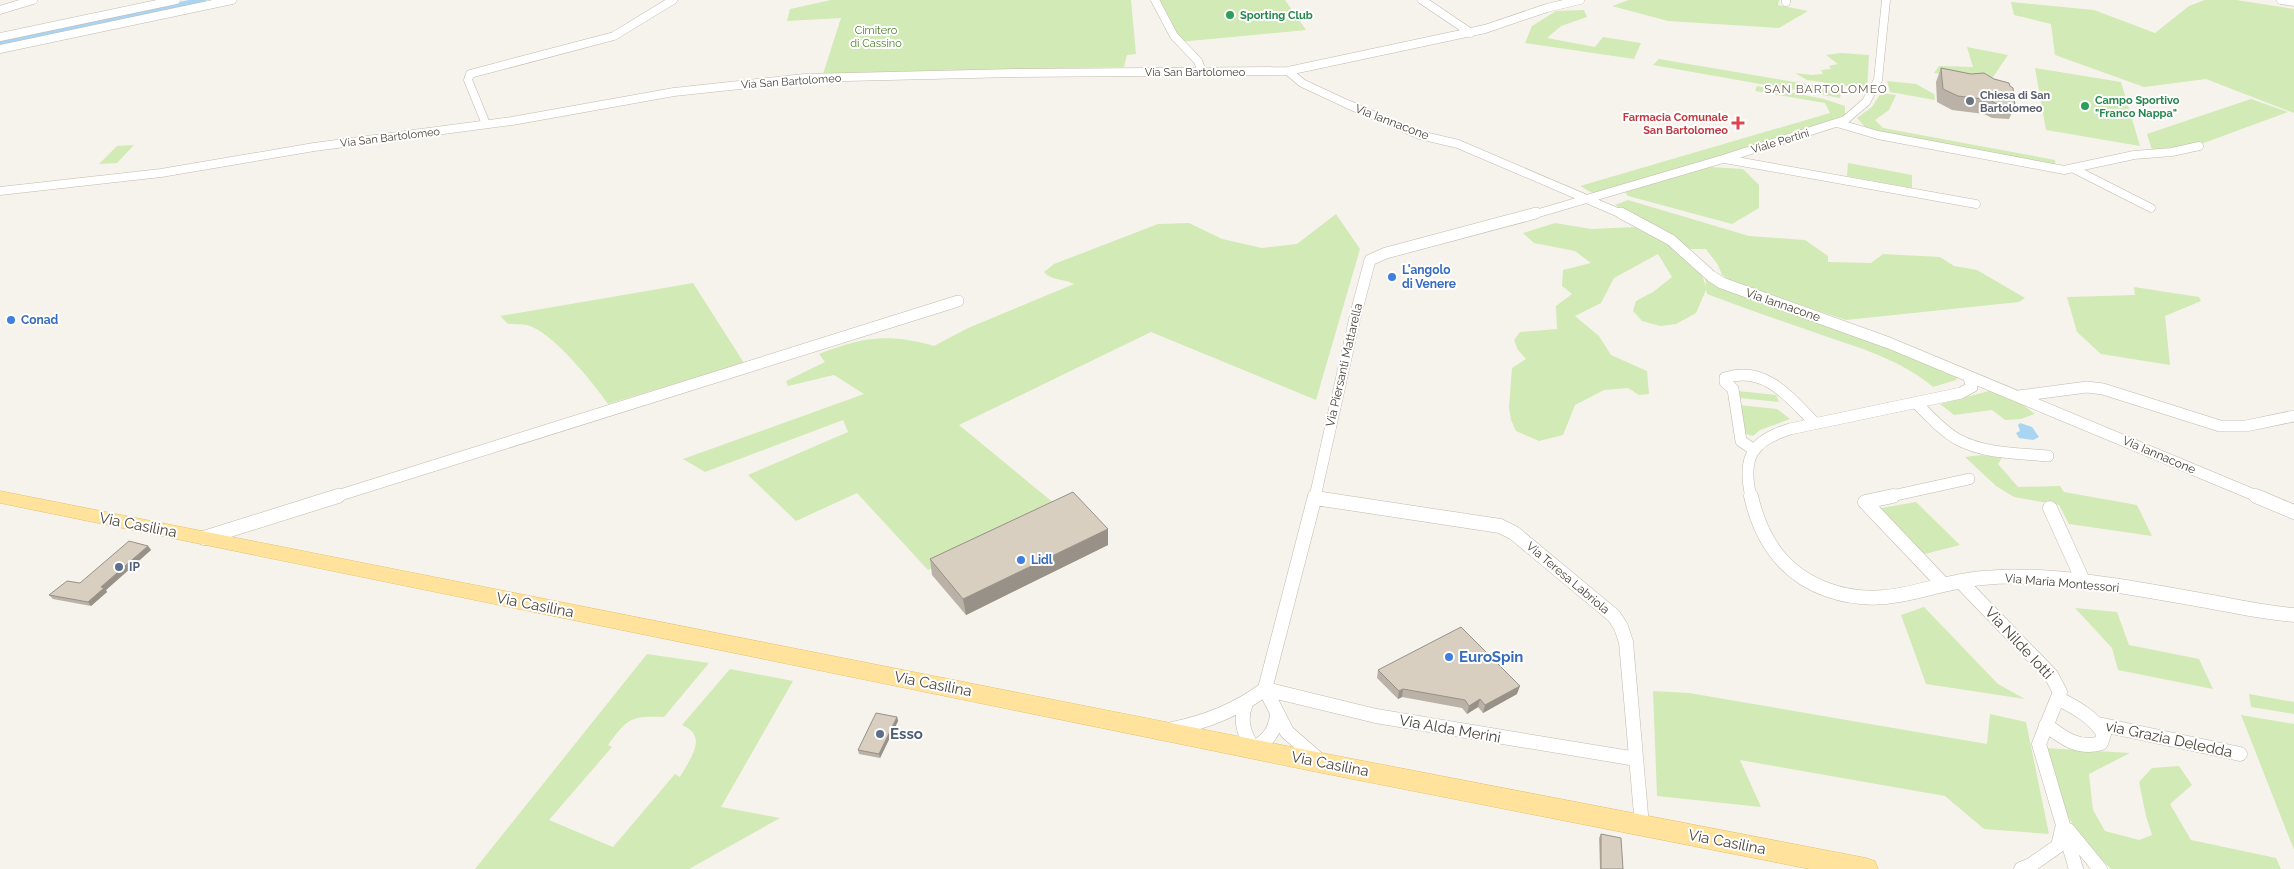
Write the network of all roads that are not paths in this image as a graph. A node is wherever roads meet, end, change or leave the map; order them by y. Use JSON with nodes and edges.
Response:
{"nodes":[{"id":1,"x":33,"y":0,"type":"edge"},
{"id":2,"x":176,"y":0,"type":"edge"},
{"id":3,"x":232,"y":0,"type":"edge"},
{"id":4,"x":673,"y":0,"type":"edge"},
{"id":5,"x":1155,"y":0,"type":"edge"},
{"id":6,"x":1422,"y":0,"type":"edge"},
{"id":7,"x":1580,"y":0,"type":"edge"},
{"id":8,"x":1886,"y":0,"type":"edge"},
{"id":9,"x":2281,"y":0,"type":"edge"},
{"id":10,"x":2294,"y":2,"type":"edge"},
{"id":11,"x":0,"y":10,"type":"edge"},
{"id":12,"x":1471,"y":33,"type":"junction"},
{"id":13,"x":0,"y":37,"type":"edge"},
{"id":14,"x":0,"y":49,"type":"edge"},
{"id":15,"x":1202,"y":71,"type":"junction"},
{"id":16,"x":1288,"y":71,"type":"junction"},
{"id":17,"x":1837,"y":123,"type":"junction"},
{"id":18,"x":486,"y":124,"type":"junction"},
{"id":19,"x":2199,"y":146,"type":"dead end"},
{"id":20,"x":1723,"y":159,"type":"junction"},
{"id":21,"x":2074,"y":169,"type":"junction"},
{"id":22,"x":0,"y":190,"type":"edge"},
{"id":23,"x":1586,"y":198,"type":"junction"},
{"id":24,"x":1976,"y":204,"type":"dead end"},
{"id":25,"x":2152,"y":208,"type":"dead end"},
{"id":26,"x":958,"y":301,"type":"dead end"},
{"id":27,"x":1969,"y":378,"type":"junction"},
{"id":28,"x":2018,"y":397,"type":"junction"},
{"id":29,"x":1916,"y":403,"type":"junction"},
{"id":30,"x":2294,"y":416,"type":"edge"},
{"id":31,"x":1815,"y":423,"type":"junction"},
{"id":32,"x":1754,"y":450,"type":"junction"},
{"id":33,"x":2048,"y":456,"type":"dead end"},
{"id":34,"x":1969,"y":480,"type":"dead end"},
{"id":35,"x":0,"y":497,"type":"edge"},
{"id":36,"x":1315,"y":498,"type":"junction"},
{"id":37,"x":2050,"y":508,"type":"dead end"},
{"id":38,"x":2294,"y":512,"type":"edge"},
{"id":39,"x":204,"y":538,"type":"junction"},
{"id":40,"x":1960,"y":581,"type":"junction"},
{"id":41,"x":2084,"y":582,"type":"junction"},
{"id":42,"x":1943,"y":584,"type":"junction"},
{"id":43,"x":2294,"y":615,"type":"edge"},
{"id":44,"x":1265,"y":690,"type":"junction"},
{"id":45,"x":2059,"y":699,"type":"junction"},
{"id":46,"x":1246,"y":703,"type":"junction"},
{"id":47,"x":1277,"y":715,"type":"junction"},
{"id":48,"x":2046,"y":724,"type":"junction"},
{"id":49,"x":2098,"y":724,"type":"junction"},
{"id":50,"x":1162,"y":730,"type":"junction"},
{"id":51,"x":1253,"y":749,"type":"junction"},
{"id":52,"x":2240,"y":754,"type":"dead end"},
{"id":53,"x":1636,"y":759,"type":"junction"},
{"id":54,"x":1322,"y":763,"type":"junction"},
{"id":55,"x":2064,"y":825,"type":"junction"},
{"id":56,"x":1642,"y":826,"type":"junction"},
{"id":57,"x":1866,"y":869,"type":"edge"},
{"id":58,"x":2021,"y":869,"type":"edge"},
{"id":59,"x":2076,"y":869,"type":"edge"},
{"id":60,"x":2100,"y":869,"type":"edge"}],
"edges":[{"from":1,"to":11,"type":"street"},
{"from":2,"to":13,"type":"street"},
{"from":3,"to":14,"type":"street"},
{"from":4,"to":18,"type":"street"},
{"from":5,"to":15,"type":"street"},
{"from":6,"to":12,"type":"street"},
{"from":7,"to":12,"type":"street","name":"Via San Bartolomeo"},
{"from":8,"to":17,"type":"street","name":"Viale Pertini"},
{"from":9,"to":10,"type":"street"},
{"from":12,"to":16,"type":"street","name":"Via San Bartolomeo"},
{"from":15,"to":16,"type":"street","name":"Via San Bartolomeo"},
{"from":15,"to":18,"type":"street","name":"Via San Bartolomeo"},
{"from":16,"to":23,"type":"street","name":"Via Iannacone"},
{"from":17,"to":20,"type":"street","name":"Viale Pertini"},
{"from":17,"to":21,"type":"street"},
{"from":18,"to":22,"type":"street","name":"Via San Bartolomeo"},
{"from":19,"to":21,"type":"street"},
{"from":20,"to":23,"type":"street","name":"Viale Pertini"},
{"from":20,"to":24,"type":"street"},
{"from":21,"to":25,"type":"street"},
{"from":23,"to":27,"type":"street","name":"Via Iannacone"},
{"from":23,"to":36,"type":"street","name":"Via Piersanti Mattarella"},
{"from":26,"to":39,"type":"street"},
{"from":27,"to":28,"type":"street","name":"Via Iannacone"},
{"from":27,"to":29,"type":"street"},
{"from":28,"to":30,"type":"street"},
{"from":28,"to":38,"type":"street","name":"Via Iannacone"},
{"from":29,"to":31,"type":"street"},
{"from":29,"to":33,"type":"street"},
{"from":31,"to":32,"type":"street"},
{"from":31,"to":32,"type":"street"},
{"from":32,"to":42,"type":"street","name":"Via Maria Montessori"},
{"from":34,"to":42,"type":"street"},
{"from":35,"to":39,"type":"main road","name":"Via Casilina"},
{"from":36,"to":44,"type":"street","name":"Via Piersanti Mattarella"},
{"from":36,"to":53,"type":"street","name":"Via Teresa Labriola"},
{"from":37,"to":41,"type":"street"},
{"from":39,"to":50,"type":"main road","name":"Via Casilina"},
{"from":40,"to":41,"type":"street","name":"Via Maria Montessori"},
{"from":40,"to":42,"type":"street","name":"Via Maria Montessori"},
{"from":40,"to":45,"type":"street","name":"Via Nilde Iotti"},
{"from":41,"to":43,"type":"street","name":"Via Maria Montessori"},
{"from":44,"to":46,"type":"street"},
{"from":44,"to":47,"type":"street"},
{"from":44,"to":53,"type":"street","name":"Via Alda Merini"},
{"from":45,"to":48,"type":"street"},
{"from":45,"to":49,"type":"street"},
{"from":46,"to":50,"type":"street"},
{"from":46,"to":51,"type":"street"},
{"from":47,"to":51,"type":"street"},
{"from":47,"to":54,"type":"street"},
{"from":48,"to":49,"type":"street"},
{"from":48,"to":55,"type":"street"},
{"from":49,"to":52,"type":"street","name":"via Grazia Deledda"},
{"from":50,"to":51,"type":"main road","name":"Via Casilina"},
{"from":51,"to":54,"type":"main road","name":"Via Casilina"},
{"from":53,"to":56,"type":"street","name":"Via Teresa Labriola"},
{"from":54,"to":56,"type":"main road","name":"Via Casilina"},
{"from":55,"to":58,"type":"street"},
{"from":55,"to":59,"type":"street"},
{"from":55,"to":60,"type":"street"},
{"from":56,"to":57,"type":"main road","name":"Via Casilina"}]}
